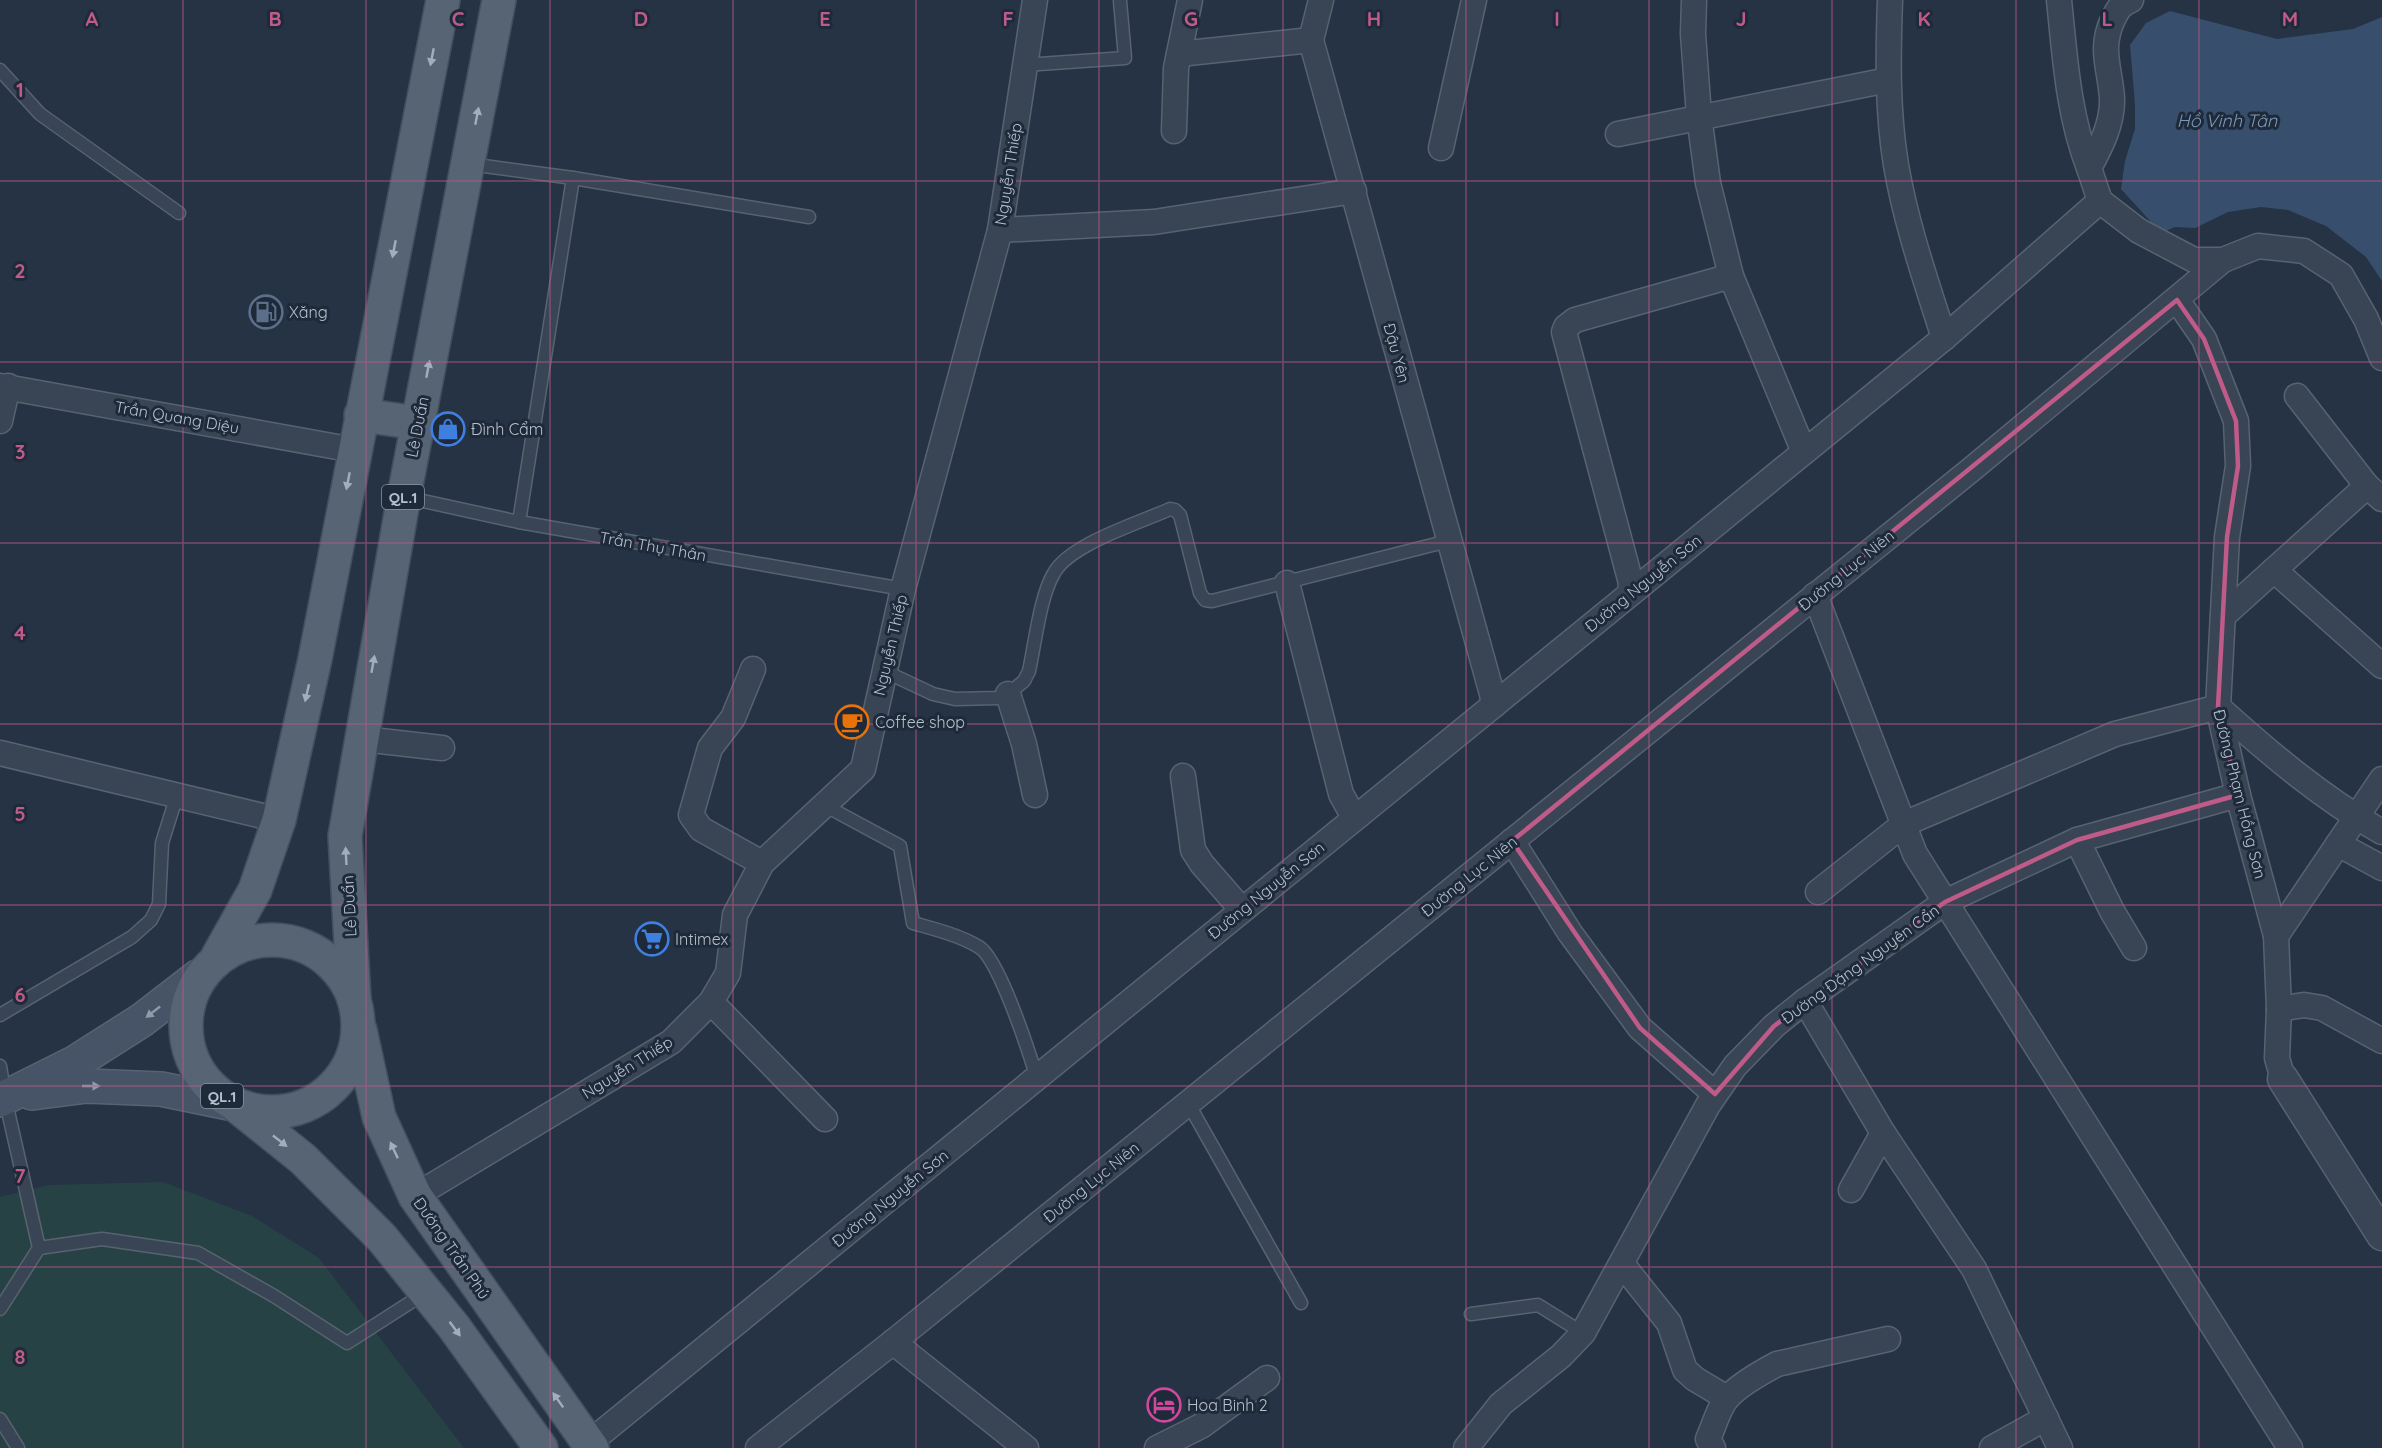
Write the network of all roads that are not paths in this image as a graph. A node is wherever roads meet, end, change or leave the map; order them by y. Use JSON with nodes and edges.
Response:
{"nodes":[{"id":1,"x":443,"y":0,"type":"edge"},
{"id":2,"x":499,"y":0,"type":"edge"},
{"id":3,"x":1035,"y":0,"type":"edge"},
{"id":4,"x":1190,"y":0,"type":"edge"},
{"id":5,"x":1321,"y":0,"type":"edge"},
{"id":6,"x":1474,"y":0,"type":"edge"},
{"id":7,"x":1694,"y":0,"type":"edge"},
{"id":8,"x":1890,"y":0,"type":"edge"},
{"id":9,"x":2059,"y":0,"type":"edge"},
{"id":10,"x":2131,"y":0,"type":"edge"},
{"id":11,"x":1120,"y":1,"type":"edge"},
{"id":12,"x":1311,"y":40,"type":"junction"},
{"id":13,"x":1179,"y":54,"type":"junction"},
{"id":14,"x":1025,"y":65,"type":"junction"},
{"id":15,"x":0,"y":70,"type":"edge"},
{"id":16,"x":1888,"y":80,"type":"junction"},
{"id":17,"x":1699,"y":116,"type":"junction"},
{"id":18,"x":1174,"y":131,"type":"dead end"},
{"id":19,"x":1618,"y":134,"type":"dead end"},
{"id":20,"x":1441,"y":148,"type":"dead end"},
{"id":21,"x":468,"y":164,"type":"junction"},
{"id":22,"x":2089,"y":168,"type":"junction"},
{"id":23,"x":573,"y":178,"type":"junction"},
{"id":24,"x":1354,"y":191,"type":"junction"},
{"id":25,"x":2100,"y":201,"type":"junction"},
{"id":26,"x":179,"y":213,"type":"dead end"},
{"id":27,"x":809,"y":217,"type":"dead end"},
{"id":28,"x":1000,"y":230,"type":"junction"},
{"id":29,"x":2223,"y":260,"type":"junction"},
{"id":30,"x":1731,"y":276,"type":"junction"},
{"id":31,"x":2177,"y":300,"type":"junction"},
{"id":32,"x":1944,"y":338,"type":"junction"},
{"id":33,"x":2382,"y":358,"type":"edge"},
{"id":34,"x":4,"y":386,"type":"edge"},
{"id":35,"x":2297,"y":396,"type":"dead end"},
{"id":36,"x":361,"y":416,"type":"junction"},
{"id":37,"x":0,"y":421,"type":"edge"},
{"id":38,"x":418,"y":423,"type":"junction"},
{"id":39,"x":354,"y":450,"type":"junction"},
{"id":40,"x":1804,"y":452,"type":"junction"},
{"id":41,"x":2374,"y":493,"type":"edge"},
{"id":42,"x":404,"y":496,"type":"junction"},
{"id":43,"x":519,"y":522,"type":"junction"},
{"id":44,"x":1448,"y":541,"type":"junction"},
{"id":45,"x":2274,"y":570,"type":"junction"},
{"id":46,"x":1287,"y":583,"type":"junction"},
{"id":47,"x":903,"y":590,"type":"junction"},
{"id":48,"x":1630,"y":593,"type":"junction"},
{"id":49,"x":1815,"y":595,"type":"junction"},
{"id":50,"x":2223,"y":616,"type":"junction"},
{"id":51,"x":2382,"y":666,"type":"edge"},
{"id":52,"x":753,"y":669,"type":"dead end"},
{"id":53,"x":884,"y":671,"type":"junction"},
{"id":54,"x":1008,"y":694,"type":"junction"},
{"id":55,"x":1494,"y":705,"type":"junction"},
{"id":56,"x":2218,"y":707,"type":"junction"},
{"id":57,"x":363,"y":739,"type":"junction"},
{"id":58,"x":442,"y":748,"type":"dead end"},
{"id":59,"x":0,"y":753,"type":"edge"},
{"id":60,"x":1183,"y":776,"type":"dead end"},
{"id":61,"x":2382,"y":779,"type":"edge"},
{"id":62,"x":177,"y":795,"type":"junction"},
{"id":63,"x":1035,"y":795,"type":"dead end"},
{"id":64,"x":2238,"y":795,"type":"junction"},
{"id":65,"x":824,"y":805,"type":"junction"},
{"id":66,"x":1359,"y":815,"type":"junction"},
{"id":67,"x":2356,"y":817,"type":"junction"},
{"id":68,"x":279,"y":820,"type":"junction"},
{"id":69,"x":1904,"y":824,"type":"junction"},
{"id":70,"x":2382,"y":832,"type":"edge"},
{"id":71,"x":2078,"y":840,"type":"junction"},
{"id":72,"x":1512,"y":841,"type":"junction"},
{"id":73,"x":2338,"y":844,"type":"junction"},
{"id":74,"x":762,"y":863,"type":"junction"},
{"id":75,"x":2382,"y":868,"type":"edge"},
{"id":76,"x":1818,"y":892,"type":"dead end"},
{"id":77,"x":1945,"y":902,"type":"junction"},
{"id":78,"x":1242,"y":910,"type":"junction"},
{"id":79,"x":2276,"y":936,"type":"junction"},
{"id":80,"x":2134,"y":948,"type":"dead end"},
{"id":81,"x":209,"y":966,"type":"junction"},
{"id":82,"x":1805,"y":1001,"type":"junction"},
{"id":83,"x":711,"y":1002,"type":"junction"},
{"id":84,"x":2279,"y":1009,"type":"junction"},
{"id":85,"x":357,"y":1012,"type":"junction"},
{"id":86,"x":0,"y":1015,"type":"edge"},
{"id":87,"x":2382,"y":1041,"type":"edge"},
{"id":88,"x":1037,"y":1078,"type":"junction"},
{"id":89,"x":2283,"y":1079,"type":"joint"},
{"id":90,"x":4,"y":1090,"type":"edge"},
{"id":91,"x":1715,"y":1094,"type":"junction"},
{"id":92,"x":1188,"y":1103,"type":"junction"},
{"id":93,"x":234,"y":1104,"type":"junction"},
{"id":94,"x":825,"y":1119,"type":"dead end"},
{"id":95,"x":1883,"y":1133,"type":"junction"},
{"id":96,"x":1851,"y":1190,"type":"dead end"},
{"id":97,"x":416,"y":1196,"type":"junction"},
{"id":98,"x":2382,"y":1234,"type":"edge"},
{"id":99,"x":39,"y":1248,"type":"junction"},
{"id":100,"x":1622,"y":1263,"type":"junction"},
{"id":101,"x":426,"y":1292,"type":"junction"},
{"id":102,"x":1301,"y":1302,"type":"dead end"},
{"id":103,"x":0,"y":1309,"type":"edge"},
{"id":104,"x":1471,"y":1314,"type":"dead end"},
{"id":105,"x":1583,"y":1333,"type":"junction"},
{"id":106,"x":1888,"y":1339,"type":"dead end"},
{"id":107,"x":893,"y":1342,"type":"junction"},
{"id":108,"x":1267,"y":1378,"type":"dead end"},
{"id":109,"x":1727,"y":1398,"type":"junction"},
{"id":110,"x":2046,"y":1418,"type":"junction"},
{"id":111,"x":0,"y":1419,"type":"edge"},
{"id":112,"x":591,"y":1445,"type":"edge"},
{"id":113,"x":18,"y":1448,"type":"edge"},
{"id":114,"x":541,"y":1448,"type":"edge"},
{"id":115,"x":758,"y":1448,"type":"edge"},
{"id":116,"x":1026,"y":1448,"type":"edge"},
{"id":117,"x":1157,"y":1448,"type":"edge"},
{"id":118,"x":1466,"y":1448,"type":"edge"},
{"id":119,"x":1713,"y":1448,"type":"edge"},
{"id":120,"x":1992,"y":1448,"type":"edge"},
{"id":121,"x":2060,"y":1448,"type":"edge"},
{"id":122,"x":2290,"y":1448,"type":"edge"}],
"edges":[{"from":1,"to":36,"type":"main road","number":"QL.1","one_way":true},
{"from":21,"to":2,"type":"main road","name":"Lê Duẩn","number":"QL.1","one_way":true},
{"from":3,"to":14,"type":"street","name":"Nguyễn Thiếp"},
{"from":4,"to":13,"type":"street"},
{"from":5,"to":12,"type":"street","name":"Đậu Yên"},
{"from":6,"to":20,"type":"street"},
{"from":7,"to":17,"type":"street"},
{"from":8,"to":16,"type":"street"},
{"from":9,"to":22,"type":"street"},
{"from":10,"to":22,"type":"street"},
{"from":11,"to":14,"type":"lane"},
{"from":12,"to":13,"type":"street"},
{"from":12,"to":24,"type":"street","name":"Đậu Yên"},
{"from":13,"to":18,"type":"street"},
{"from":14,"to":28,"type":"street","name":"Nguyễn Thiếp"},
{"from":15,"to":26,"type":"lane"},
{"from":16,"to":17,"type":"street"},
{"from":16,"to":32,"type":"street"},
{"from":17,"to":19,"type":"street"},
{"from":17,"to":30,"type":"street"},
{"from":21,"to":23,"type":"lane"},
{"from":38,"to":21,"type":"main road","name":"Lê Duẩn","number":"QL.1","one_way":true},
{"from":22,"to":25,"type":"street"},
{"from":23,"to":27,"type":"lane"},
{"from":23,"to":43,"type":"lane"},
{"from":24,"to":28,"type":"street"},
{"from":24,"to":44,"type":"street","name":"Đậu Yên"},
{"from":25,"to":29,"type":"street"},
{"from":25,"to":32,"type":"street","name":"Đường Nguyễn Sơn"},
{"from":28,"to":47,"type":"street","name":"Nguyễn Thiếp"},
{"from":29,"to":31,"type":"street","name":"Đường Lục Niên"},
{"from":29,"to":33,"type":"street"},
{"from":30,"to":40,"type":"street"},
{"from":30,"to":48,"type":"street"},
{"from":31,"to":49,"type":"street","name":"Đường Lục Niên"},
{"from":31,"to":50,"type":"street","name":"Đường Phạm Hồng Sơn"},
{"from":32,"to":40,"type":"street","name":"Đường Nguyễn Sơn"},
{"from":34,"to":37,"type":"street"},
{"from":34,"to":39,"type":"street","name":"Trần Quang Diệu"},
{"from":35,"to":41,"type":"street"},
{"from":36,"to":38,"type":"main road"},
{"from":36,"to":39,"type":"main road","number":"QL.1"},
{"from":38,"to":42,"type":"main road","name":"Lê Duẩn","number":"QL.1"},
{"from":39,"to":68,"type":"main road","number":"QL.1","one_way":true},
{"from":40,"to":48,"type":"street","name":"Đường Nguyễn Sơn"},
{"from":41,"to":45,"type":"street"},
{"from":42,"to":43,"type":"lane","name":"Trần Thụ Thân"},
{"from":57,"to":42,"type":"main road","name":"Lê Duẩn","number":"QL.1","one_way":true},
{"from":43,"to":47,"type":"lane","name":"Trần Thụ Thân"},
{"from":44,"to":46,"type":"lane"},
{"from":44,"to":55,"type":"street","name":"Đậu Yên"},
{"from":45,"to":50,"type":"street"},
{"from":45,"to":51,"type":"street"},
{"from":46,"to":54,"type":"lane"},
{"from":46,"to":66,"type":"street"},
{"from":47,"to":53,"type":"street","name":"Nguyễn Thiếp"},
{"from":48,"to":55,"type":"street","name":"Đường Nguyễn Sơn"},
{"from":49,"to":69,"type":"street"},
{"from":49,"to":72,"type":"street","name":"Đường Lục Niên"},
{"from":50,"to":56,"type":"street","name":"Đường Phạm Hồng Sơn"},
{"from":52,"to":74,"type":"street"},
{"from":53,"to":54,"type":"lane"},
{"from":53,"to":65,"type":"street","name":"Nguyễn Thiếp"},
{"from":54,"to":63,"type":"street"},
{"from":55,"to":66,"type":"street","name":"Đường Nguyễn Sơn"},
{"from":56,"to":64,"type":"street","name":"Đường Phạm Hồng Sơn"},
{"from":56,"to":67,"type":"street"},
{"from":56,"to":69,"type":"street"},
{"from":57,"to":58,"type":"street"},
{"from":85,"to":57,"type":"main road","name":"Lê Duẩn","number":"QL.1","one_way":true},
{"from":59,"to":62,"type":"street"},
{"from":60,"to":78,"type":"street"},
{"from":61,"to":67,"type":"street"},
{"from":62,"to":68,"type":"street"},
{"from":62,"to":86,"type":"lane"},
{"from":64,"to":71,"type":"street","name":"Đường Đặng Nguyên Cẩn"},
{"from":64,"to":79,"type":"street","name":"Đường Phạm Hồng Sơn"},
{"from":65,"to":74,"type":"street","name":"Nguyễn Thiếp"},
{"from":65,"to":88,"type":"lane"},
{"from":66,"to":78,"type":"street","name":"Đường Nguyễn Sơn"},
{"from":67,"to":70,"type":"street"},
{"from":67,"to":73,"type":"street"},
{"from":68,"to":81,"type":"main road","number":"QL.1"},
{"from":69,"to":76,"type":"street"},
{"from":69,"to":77,"type":"street"},
{"from":71,"to":77,"type":"street","name":"Đường Đặng Nguyên Cẩn"},
{"from":71,"to":80,"type":"street"},
{"from":72,"to":91,"type":"street"},
{"from":72,"to":92,"type":"street","name":"Đường Lục Niên"},
{"from":73,"to":75,"type":"street"},
{"from":73,"to":79,"type":"street"},
{"from":74,"to":83,"type":"street","name":"Nguyễn Thiếp"},
{"from":77,"to":82,"type":"street","name":"Đường Đặng Nguyên Cẩn"},
{"from":77,"to":122,"type":"street"},
{"from":78,"to":88,"type":"street","name":"Đường Nguyễn Sơn"},
{"from":79,"to":84,"type":"street","name":"Đường Phạm Hồng Sơn"},
{"from":81,"to":85,"type":"main road","number":"QL.1"},
{"from":81,"to":90,"type":"main road","one_way":true},
{"from":81,"to":93,"type":"main road","number":"QL.1"},
{"from":82,"to":91,"type":"street","name":"Đường Đặng Nguyên Cẩn"},
{"from":82,"to":95,"type":"street"},
{"from":83,"to":94,"type":"street"},
{"from":83,"to":97,"type":"street","name":"Nguyễn Thiếp"},
{"from":84,"to":87,"type":"street"},
{"from":84,"to":89,"type":"street","name":"Đường Phạm Hồng Sơn"},
{"from":85,"to":93,"type":"main road","number":"QL.1"},
{"from":97,"to":85,"type":"main road","name":"Đường Trần Phú","number":"QL.1","one_way":true},
{"from":88,"to":112,"type":"street","name":"Đường Nguyễn Sơn"},
{"from":89,"to":98,"type":"street","name":"Đường Phạm Hồng Sơn"},
{"from":90,"to":93,"type":"main road","one_way":true},
{"from":90,"to":99,"type":"lane"},
{"from":91,"to":100,"type":"street","name":"Đường Đặng Nguyên Cẩn"},
{"from":92,"to":102,"type":"lane"},
{"from":92,"to":107,"type":"street","name":"Đường Lục Niên"},
{"from":93,"to":101,"type":"main road","number":"QL.1","one_way":true},
{"from":95,"to":96,"type":"street"},
{"from":95,"to":110,"type":"street"},
{"from":112,"to":97,"type":"main road","name":"Đường Trần Phú","number":"QL.1","one_way":true},
{"from":99,"to":101,"type":"lane"},
{"from":99,"to":103,"type":"lane"},
{"from":100,"to":105,"type":"street","name":"Đường Đặng Nguyên Cẩn"},
{"from":100,"to":109,"type":"street"},
{"from":101,"to":114,"type":"main road","number":"QL.1","one_way":true},
{"from":104,"to":105,"type":"lane"},
{"from":105,"to":118,"type":"street","name":"Đường Đặng Nguyên Cẩn"},
{"from":106,"to":109,"type":"street"},
{"from":107,"to":115,"type":"street","name":"Đường Lục Niên"},
{"from":107,"to":116,"type":"street"},
{"from":108,"to":117,"type":"street"},
{"from":109,"to":119,"type":"street"},
{"from":110,"to":120,"type":"street"},
{"from":110,"to":121,"type":"street"},
{"from":111,"to":113,"type":"lane"}]}
